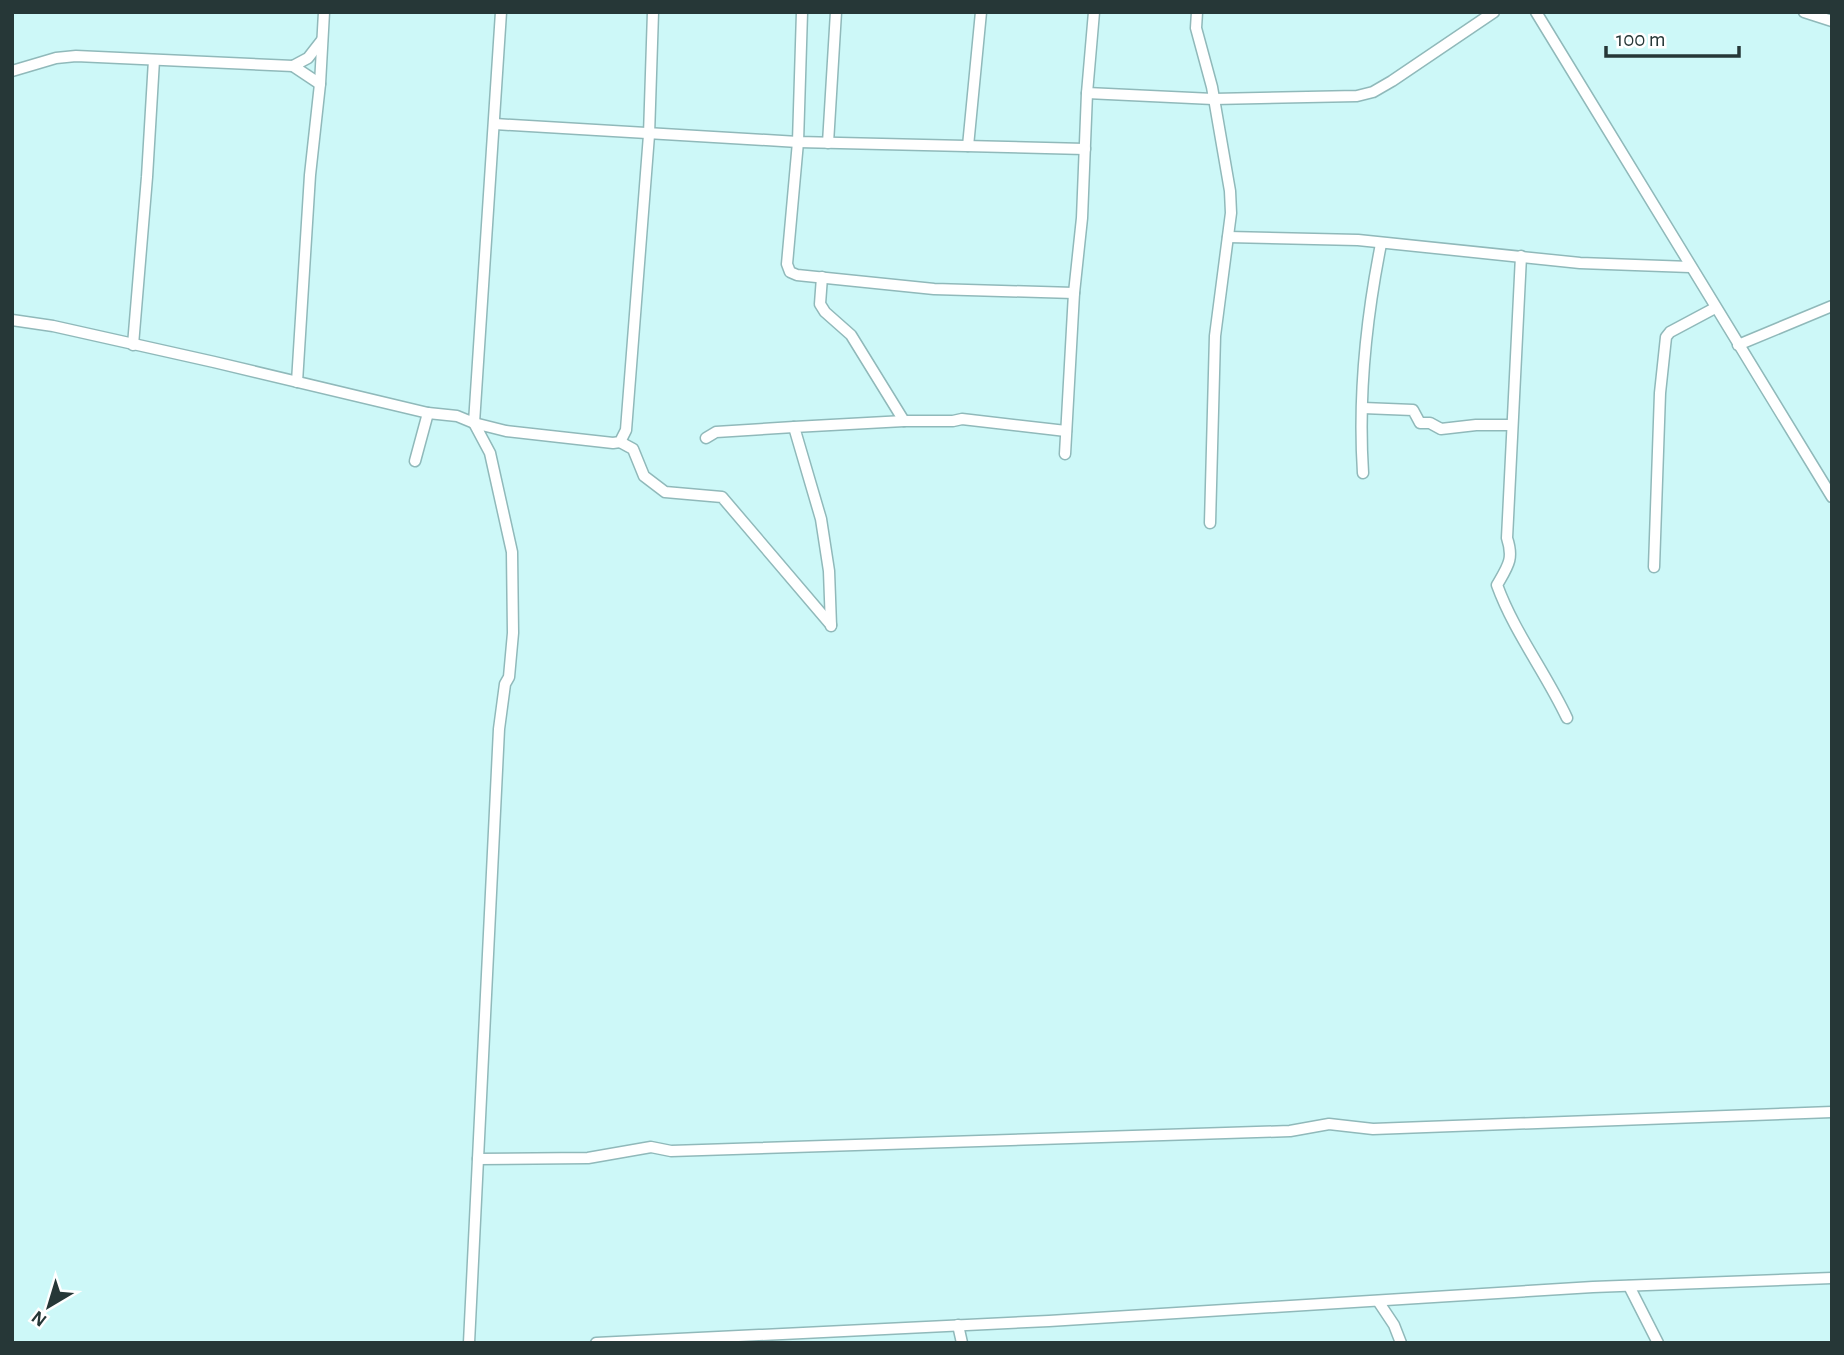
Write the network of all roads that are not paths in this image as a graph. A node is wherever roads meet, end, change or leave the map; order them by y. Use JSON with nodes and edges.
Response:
{"nodes":[{"id":1,"x":324,"y":12,"type":"edge"},
{"id":2,"x":501,"y":12,"type":"edge"},
{"id":3,"x":653,"y":12,"type":"edge"},
{"id":4,"x":802,"y":12,"type":"edge"},
{"id":5,"x":836,"y":12,"type":"edge"},
{"id":6,"x":981,"y":12,"type":"edge"},
{"id":7,"x":1094,"y":12,"type":"edge"},
{"id":8,"x":1197,"y":12,"type":"edge"},
{"id":9,"x":1494,"y":12,"type":"edge"},
{"id":10,"x":1536,"y":12,"type":"edge"},
{"id":11,"x":1804,"y":12,"type":"edge"},
{"id":12,"x":1832,"y":21,"type":"edge"},
{"id":13,"x":322,"y":40,"type":"junction"},
{"id":14,"x":154,"y":60,"type":"junction"},
{"id":15,"x":293,"y":66,"type":"junction"},
{"id":16,"x":12,"y":71,"type":"edge"},
{"id":17,"x":320,"y":84,"type":"junction"},
{"id":18,"x":1087,"y":93,"type":"junction"},
{"id":19,"x":1213,"y":99,"type":"junction"},
{"id":20,"x":495,"y":124,"type":"junction"},
{"id":21,"x":649,"y":135,"type":"junction"},
{"id":22,"x":798,"y":142,"type":"junction"},
{"id":23,"x":828,"y":142,"type":"junction"},
{"id":24,"x":968,"y":146,"type":"junction"},
{"id":25,"x":1085,"y":149,"type":"junction"},
{"id":26,"x":1228,"y":237,"type":"junction"},
{"id":27,"x":1381,"y":244,"type":"junction"},
{"id":28,"x":1521,"y":256,"type":"junction"},
{"id":29,"x":1690,"y":267,"type":"junction"},
{"id":30,"x":822,"y":277,"type":"junction"},
{"id":31,"x":1074,"y":293,"type":"junction"},
{"id":32,"x":1832,"y":306,"type":"edge"},
{"id":33,"x":1715,"y":308,"type":"junction"},
{"id":34,"x":12,"y":320,"type":"edge"},
{"id":35,"x":132,"y":345,"type":"junction"},
{"id":36,"x":1738,"y":345,"type":"junction"},
{"id":37,"x":297,"y":382,"type":"junction"},
{"id":38,"x":1363,"y":408,"type":"junction"},
{"id":39,"x":428,"y":412,"type":"junction"},
{"id":40,"x":904,"y":421,"type":"junction"},
{"id":41,"x":474,"y":423,"type":"junction"},
{"id":42,"x":1512,"y":425,"type":"junction"},
{"id":43,"x":794,"y":427,"type":"junction"},
{"id":44,"x":1066,"y":431,"type":"junction"},
{"id":45,"x":706,"y":438,"type":"dead end"},
{"id":46,"x":620,"y":442,"type":"junction"},
{"id":47,"x":1065,"y":453,"type":"dead end"},
{"id":48,"x":415,"y":461,"type":"dead end"},
{"id":49,"x":1363,"y":473,"type":"dead end"},
{"id":50,"x":1832,"y":498,"type":"edge"},
{"id":51,"x":1210,"y":523,"type":"dead end"},
{"id":52,"x":1654,"y":567,"type":"dead end"},
{"id":53,"x":1567,"y":718,"type":"dead end"},
{"id":54,"x":1832,"y":1112,"type":"edge"},
{"id":55,"x":478,"y":1159,"type":"junction"},
{"id":56,"x":1832,"y":1278,"type":"edge"},
{"id":57,"x":1629,"y":1286,"type":"junction"},
{"id":58,"x":1378,"y":1301,"type":"junction"},
{"id":59,"x":958,"y":1325,"type":"junction"},
{"id":60,"x":469,"y":1343,"type":"edge"},
{"id":61,"x":596,"y":1343,"type":"edge"},
{"id":62,"x":962,"y":1343,"type":"edge"},
{"id":63,"x":1401,"y":1343,"type":"edge"},
{"id":64,"x":1658,"y":1343,"type":"edge"}],
"edges":[{"from":1,"to":13,"type":"street"},
{"from":2,"to":20,"type":"street"},
{"from":3,"to":21,"type":"street"},
{"from":4,"to":22,"type":"street"},
{"from":5,"to":23,"type":"street"},
{"from":6,"to":24,"type":"street"},
{"from":7,"to":18,"type":"street"},
{"from":8,"to":19,"type":"street"},
{"from":9,"to":19,"type":"street"},
{"from":10,"to":29,"type":"street"},
{"from":11,"to":12,"type":"street"},
{"from":13,"to":15,"type":"street"},
{"from":13,"to":17,"type":"street"},
{"from":14,"to":15,"type":"street"},
{"from":14,"to":16,"type":"street"},
{"from":14,"to":35,"type":"street"},
{"from":15,"to":17,"type":"street"},
{"from":17,"to":37,"type":"street"},
{"from":18,"to":19,"type":"street"},
{"from":18,"to":25,"type":"street"},
{"from":19,"to":26,"type":"street"},
{"from":20,"to":21,"type":"street"},
{"from":20,"to":41,"type":"street"},
{"from":21,"to":22,"type":"street"},
{"from":21,"to":46,"type":"street"},
{"from":22,"to":23,"type":"street"},
{"from":22,"to":30,"type":"street"},
{"from":23,"to":24,"type":"street"},
{"from":24,"to":25,"type":"street"},
{"from":25,"to":31,"type":"street"},
{"from":26,"to":27,"type":"street"},
{"from":26,"to":51,"type":"street"},
{"from":27,"to":28,"type":"street"},
{"from":27,"to":38,"type":"street"},
{"from":28,"to":29,"type":"street"},
{"from":28,"to":42,"type":"street"},
{"from":29,"to":33,"type":"street"},
{"from":30,"to":31,"type":"street"},
{"from":30,"to":40,"type":"street"},
{"from":31,"to":44,"type":"street"},
{"from":32,"to":36,"type":"street"},
{"from":33,"to":36,"type":"street"},
{"from":33,"to":52,"type":"street"},
{"from":34,"to":35,"type":"street"},
{"from":35,"to":37,"type":"street"},
{"from":36,"to":50,"type":"street"},
{"from":37,"to":39,"type":"street"},
{"from":38,"to":42,"type":"street"},
{"from":38,"to":49,"type":"street"},
{"from":39,"to":41,"type":"street"},
{"from":39,"to":48,"type":"street"},
{"from":40,"to":43,"type":"street"},
{"from":40,"to":44,"type":"street"},
{"from":41,"to":46,"type":"street"},
{"from":41,"to":55,"type":"street"},
{"from":42,"to":53,"type":"street"},
{"from":43,"to":45,"type":"street"},
{"from":43,"to":46,"type":"street"},
{"from":44,"to":47,"type":"street"},
{"from":54,"to":55,"type":"street"},
{"from":55,"to":60,"type":"street"},
{"from":56,"to":57,"type":"street"},
{"from":57,"to":58,"type":"street"},
{"from":57,"to":64,"type":"street"},
{"from":58,"to":59,"type":"street"},
{"from":58,"to":63,"type":"street"},
{"from":59,"to":61,"type":"street"},
{"from":59,"to":62,"type":"street"}]}
